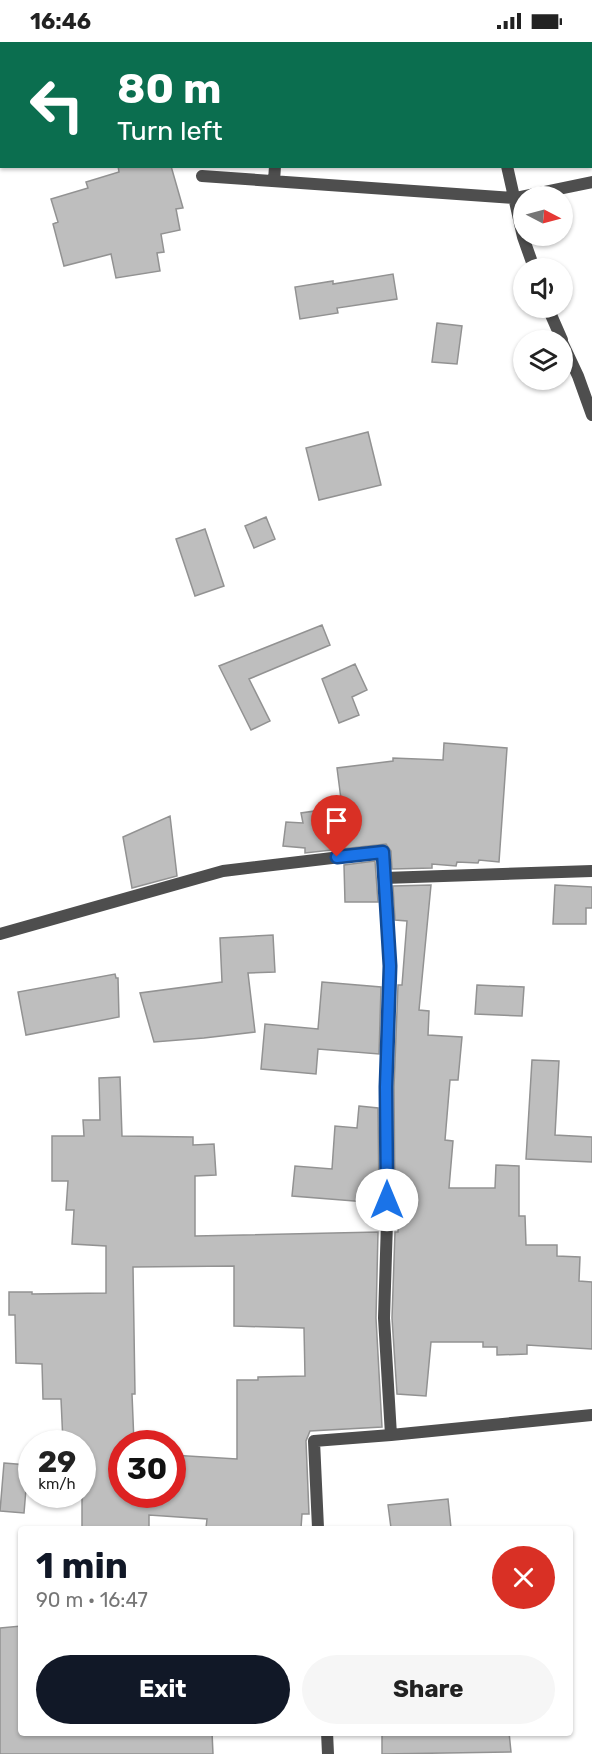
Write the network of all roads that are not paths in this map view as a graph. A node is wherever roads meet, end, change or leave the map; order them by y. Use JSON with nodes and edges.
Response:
{"nodes":[{"id":1,"x":275,"y":168,"type":"edge"},
{"id":2,"x":508,"y":168,"type":"edge"},
{"id":3,"x":202,"y":176,"type":"dead end"},
{"id":4,"x":274,"y":181,"type":"junction"},
{"id":5,"x":592,"y":182,"type":"edge"},
{"id":6,"x":573,"y":186,"type":"edge"},
{"id":7,"x":513,"y":190,"type":"edge"},
{"id":8,"x":513,"y":198,"type":"edge"},
{"id":9,"x":573,"y":365,"type":"edge"},
{"id":10,"x":592,"y":415,"type":"edge"},
{"id":11,"x":592,"y":871,"type":"edge"},
{"id":12,"x":384,"y":878,"type":"junction"},
{"id":13,"x":0,"y":934,"type":"edge"},
{"id":14,"x":592,"y":1415,"type":"edge"},
{"id":15,"x":392,"y":1435,"type":"junction"},
{"id":16,"x":318,"y":1526,"type":"edge"},
{"id":17,"x":327,"y":1736,"type":"edge"},
{"id":18,"x":328,"y":1754,"type":"edge"}],
"edges":[{"from":1,"to":4,"type":"street"},
{"from":2,"to":7,"type":"street"},
{"from":3,"to":4,"type":"street"},
{"from":4,"to":8,"type":"street"},
{"from":5,"to":6,"type":"street"},
{"from":9,"to":10,"type":"street"},
{"from":11,"to":12,"type":"street"},
{"from":12,"to":13,"type":"street"},
{"from":12,"to":15,"type":"street"},
{"from":14,"to":15,"type":"street"},
{"from":15,"to":16,"type":"street"},
{"from":17,"to":18,"type":"street"}]}
